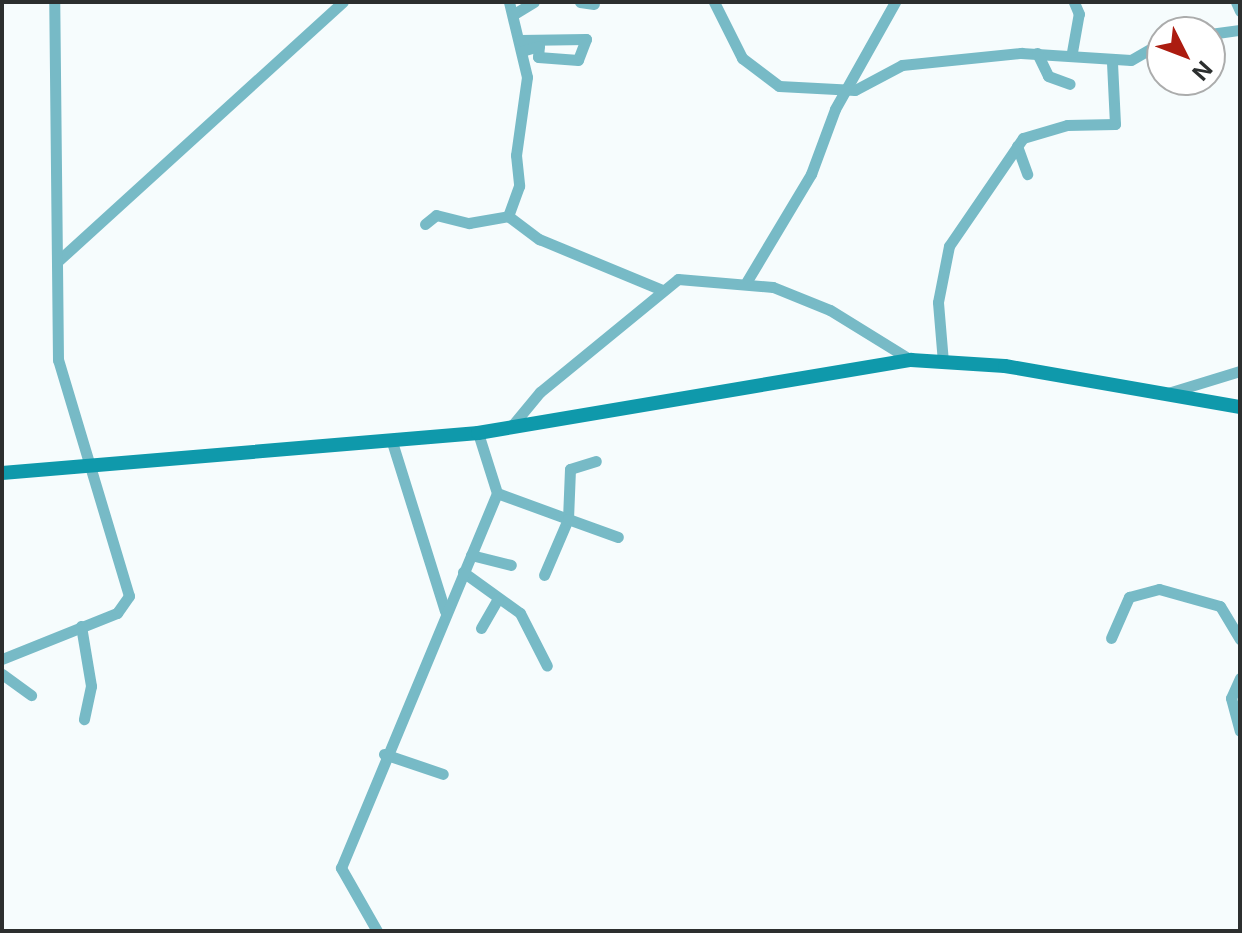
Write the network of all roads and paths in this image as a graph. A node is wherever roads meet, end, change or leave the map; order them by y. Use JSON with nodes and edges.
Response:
{"nodes":[{"id":1,"x":54,"y":2,"type":"edge"},
{"id":2,"x":343,"y":2,"type":"edge"},
{"id":3,"x":509,"y":2,"type":"edge"},
{"id":4,"x":534,"y":2,"type":"edge"},
{"id":5,"x":580,"y":2,"type":"edge"},
{"id":6,"x":714,"y":2,"type":"edge"},
{"id":7,"x":895,"y":2,"type":"edge"},
{"id":8,"x":1074,"y":2,"type":"edge"},
{"id":9,"x":1236,"y":2,"type":"edge"},
{"id":10,"x":594,"y":4,"type":"edge"},
{"id":11,"x":1240,"y":11,"type":"edge"},
{"id":12,"x":514,"y":14,"type":"junction"},
{"id":13,"x":521,"y":45,"type":"junction"},
{"id":14,"x":1146,"y":48,"type":"edge"},
{"id":15,"x":1072,"y":52,"type":"junction"},
{"id":16,"x":1037,"y":53,"type":"junction"},
{"id":17,"x":1112,"y":62,"type":"junction"},
{"id":18,"x":1070,"y":84,"type":"dead end"},
{"id":19,"x":845,"y":89,"type":"junction"},
{"id":20,"x":1017,"y":146,"type":"junction"},
{"id":21,"x":1027,"y":174,"type":"dead end"},
{"id":22,"x":508,"y":216,"type":"junction"},
{"id":23,"x":425,"y":224,"type":"dead end"},
{"id":24,"x":58,"y":261,"type":"junction"},
{"id":25,"x":747,"y":281,"type":"junction"},
{"id":26,"x":662,"y":290,"type":"junction"},
{"id":27,"x":911,"y":360,"type":"junction"},
{"id":28,"x":943,"y":362,"type":"junction"},
{"id":29,"x":1240,"y":371,"type":"edge"},
{"id":30,"x":1166,"y":394,"type":"junction"},
{"id":31,"x":1240,"y":407,"type":"edge"},
{"id":32,"x":511,"y":427,"type":"junction"},
{"id":33,"x":478,"y":433,"type":"junction"},
{"id":34,"x":392,"y":442,"type":"junction"},
{"id":35,"x":596,"y":461,"type":"dead end"},
{"id":36,"x":96,"y":466,"type":"junction"},
{"id":37,"x":2,"y":473,"type":"edge"},
{"id":38,"x":497,"y":493,"type":"junction"},
{"id":39,"x":568,"y":519,"type":"junction"},
{"id":40,"x":618,"y":537,"type":"dead end"},
{"id":41,"x":471,"y":555,"type":"junction"},
{"id":42,"x":511,"y":565,"type":"dead end"},
{"id":43,"x":463,"y":572,"type":"junction"},
{"id":44,"x":544,"y":575,"type":"dead end"},
{"id":45,"x":498,"y":598,"type":"junction"},
{"id":46,"x":445,"y":611,"type":"junction"},
{"id":47,"x":81,"y":626,"type":"junction"},
{"id":48,"x":481,"y":628,"type":"dead end"},
{"id":49,"x":1111,"y":638,"type":"dead end"},
{"id":50,"x":1240,"y":639,"type":"edge"},
{"id":51,"x":2,"y":659,"type":"edge"},
{"id":52,"x":547,"y":666,"type":"dead end"},
{"id":53,"x":2,"y":674,"type":"edge"},
{"id":54,"x":1240,"y":678,"type":"edge"},
{"id":55,"x":31,"y":695,"type":"dead end"},
{"id":56,"x":84,"y":719,"type":"dead end"},
{"id":57,"x":1240,"y":731,"type":"edge"},
{"id":58,"x":384,"y":754,"type":"junction"},
{"id":59,"x":443,"y":774,"type":"dead end"},
{"id":60,"x":377,"y":931,"type":"edge"}],
"edges":[{"from":1,"to":24,"type":"street"},
{"from":2,"to":24,"type":"street"},
{"from":3,"to":12,"type":"street"},
{"from":4,"to":12,"type":"street"},
{"from":5,"to":10,"type":"street"},
{"from":6,"to":19,"type":"street"},
{"from":7,"to":19,"type":"street"},
{"from":8,"to":15,"type":"street"},
{"from":9,"to":11,"type":"street"},
{"from":12,"to":13,"type":"street"},
{"from":13,"to":13,"type":"street"},
{"from":13,"to":22,"type":"street"},
{"from":14,"to":17,"type":"street"},
{"from":15,"to":16,"type":"street"},
{"from":15,"to":17,"type":"street"},
{"from":16,"to":18,"type":"street"},
{"from":16,"to":19,"type":"street"},
{"from":17,"to":20,"type":"street"},
{"from":19,"to":25,"type":"street"},
{"from":20,"to":21,"type":"street"},
{"from":20,"to":28,"type":"street"},
{"from":22,"to":23,"type":"street"},
{"from":22,"to":26,"type":"street"},
{"from":24,"to":36,"type":"street"},
{"from":25,"to":26,"type":"street"},
{"from":25,"to":27,"type":"street"},
{"from":26,"to":32,"type":"street"},
{"from":27,"to":28,"type":"street"},
{"from":27,"to":32,"type":"street"},
{"from":28,"to":30,"type":"street"},
{"from":29,"to":30,"type":"street"},
{"from":30,"to":31,"type":"street"},
{"from":32,"to":33,"type":"street"},
{"from":33,"to":34,"type":"street"},
{"from":33,"to":38,"type":"street"},
{"from":34,"to":36,"type":"street"},
{"from":34,"to":46,"type":"street"},
{"from":35,"to":39,"type":"street"},
{"from":36,"to":37,"type":"street"},
{"from":36,"to":47,"type":"street"},
{"from":38,"to":39,"type":"street"},
{"from":38,"to":41,"type":"street"},
{"from":39,"to":40,"type":"street"},
{"from":39,"to":44,"type":"street"},
{"from":41,"to":42,"type":"street"},
{"from":41,"to":43,"type":"street"},
{"from":43,"to":45,"type":"street"},
{"from":43,"to":46,"type":"street"},
{"from":45,"to":48,"type":"street"},
{"from":45,"to":52,"type":"street"},
{"from":46,"to":58,"type":"street"},
{"from":47,"to":51,"type":"street"},
{"from":47,"to":56,"type":"street"},
{"from":49,"to":50,"type":"street"},
{"from":53,"to":55,"type":"street"},
{"from":54,"to":57,"type":"street"},
{"from":58,"to":59,"type":"street"},
{"from":58,"to":60,"type":"street"}]}
